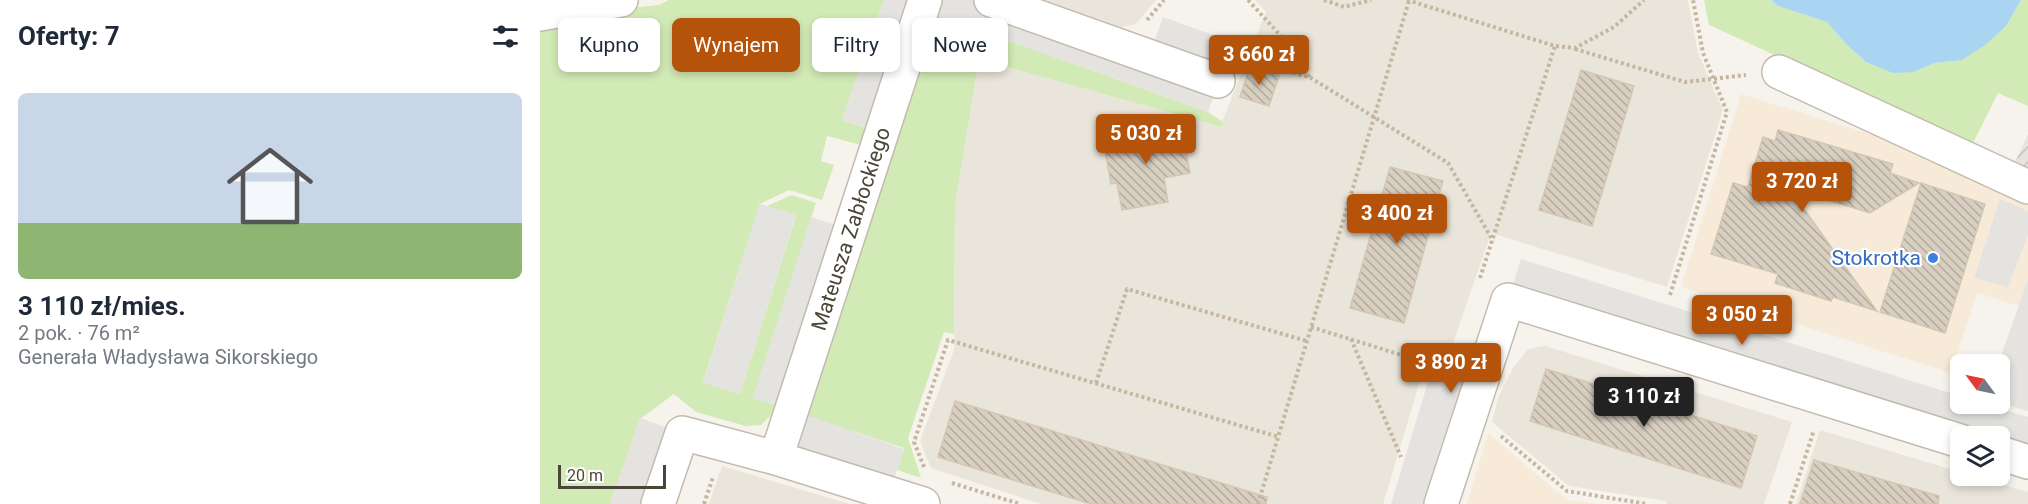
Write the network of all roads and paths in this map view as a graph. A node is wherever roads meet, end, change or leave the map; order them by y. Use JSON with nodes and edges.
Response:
{"nodes":[{"id":1,"x":621,"y":0,"type":"edge"},
{"id":2,"x":926,"y":0,"type":"edge"},
{"id":3,"x":991,"y":0,"type":"edge"},
{"id":4,"x":1248,"y":0,"type":"edge"},
{"id":5,"x":1323,"y":0,"type":"edge"},
{"id":6,"x":1371,"y":0,"type":"edge"},
{"id":7,"x":1408,"y":0,"type":"edge"},
{"id":8,"x":1644,"y":0,"type":"edge"},
{"id":9,"x":1693,"y":0,"type":"edge"},
{"id":10,"x":540,"y":14,"type":"edge"},
{"id":11,"x":1555,"y":46,"type":"junction"},
{"id":12,"x":1575,"y":48,"type":"junction"},
{"id":13,"x":1247,"y":58,"type":"dead end"},
{"id":14,"x":1779,"y":72,"type":"joint"},
{"id":15,"x":1311,"y":78,"type":"junction"},
{"id":16,"x":1714,"y":78,"type":"junction"},
{"id":17,"x":1218,"y":81,"type":"dead end"},
{"id":18,"x":1374,"y":117,"type":"junction"},
{"id":19,"x":2028,"y":187,"type":"edge"},
{"id":20,"x":1493,"y":241,"type":"junction"},
{"id":21,"x":1479,"y":283,"type":"dead end"},
{"id":22,"x":1670,"y":295,"type":"dead end"},
{"id":23,"x":1311,"y":327,"type":"junction"},
{"id":24,"x":1351,"y":339,"type":"junction"},
{"id":25,"x":1307,"y":341,"type":"junction"},
{"id":26,"x":1453,"y":357,"type":"dead end"},
{"id":27,"x":1095,"y":383,"type":"junction"},
{"id":28,"x":1816,"y":421,"type":"dead end"},
{"id":29,"x":1493,"y":430,"type":"dead end"},
{"id":30,"x":1278,"y":437,"type":"junction"},
{"id":31,"x":1950,"y":438,"type":"edge"},
{"id":32,"x":2010,"y":456,"type":"edge"},
{"id":33,"x":1401,"y":457,"type":"dead end"},
{"id":34,"x":776,"y":458,"type":"junction"},
{"id":35,"x":2028,"y":462,"type":"edge"},
{"id":36,"x":948,"y":482,"type":"dead end"},
{"id":37,"x":916,"y":496,"type":"edge"},
{"id":38,"x":658,"y":504,"type":"edge"},
{"id":39,"x":1020,"y":504,"type":"edge"},
{"id":40,"x":1258,"y":504,"type":"edge"},
{"id":41,"x":1441,"y":504,"type":"edge"},
{"id":42,"x":1647,"y":504,"type":"edge"},
{"id":43,"x":1790,"y":504,"type":"edge"}],
"edges":[{"from":1,"to":10,"type":"street"},
{"from":2,"to":34,"type":"street","name":"Mateusza Zabłockiego"},
{"from":3,"to":17,"type":"street"},
{"from":4,"to":15,"type":"path"},
{"from":5,"to":6,"type":"path"},
{"from":7,"to":11,"type":"path"},
{"from":7,"to":18,"type":"path"},
{"from":8,"to":12,"type":"path"},
{"from":9,"to":16,"type":"path"},
{"from":11,"to":12,"type":"path"},
{"from":11,"to":20,"type":"path"},
{"from":12,"to":16,"type":"path"},
{"from":13,"to":15,"type":"path"},
{"from":14,"to":16,"type":"path"},
{"from":14,"to":19,"type":"street"},
{"from":15,"to":18,"type":"path"},
{"from":16,"to":22,"type":"path"},
{"from":18,"to":20,"type":"path"},
{"from":18,"to":23,"type":"path"},
{"from":20,"to":21,"type":"path"},
{"from":23,"to":24,"type":"path"},
{"from":23,"to":25,"type":"path"},
{"from":24,"to":26,"type":"path"},
{"from":24,"to":33,"type":"path"},
{"from":25,"to":27,"type":"path"},
{"from":25,"to":30,"type":"path"},
{"from":27,"to":30,"type":"path"},
{"from":27,"to":37,"type":"path"},
{"from":28,"to":43,"type":"path"},
{"from":29,"to":42,"type":"path"},
{"from":30,"to":40,"type":"path"},
{"from":31,"to":41,"type":"street"},
{"from":32,"to":35,"type":"street"},
{"from":34,"to":37,"type":"street"},
{"from":34,"to":38,"type":"street"},
{"from":36,"to":39,"type":"path"}]}
